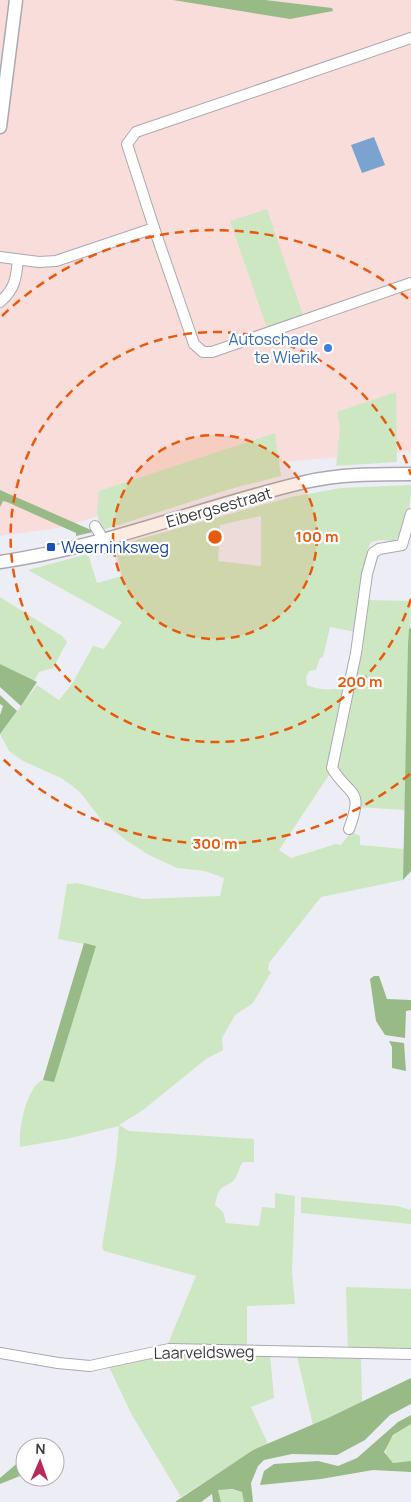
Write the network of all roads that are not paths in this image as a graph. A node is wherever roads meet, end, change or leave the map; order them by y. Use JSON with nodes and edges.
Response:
{"nodes":[{"id":1,"x":16,"y":0,"type":"edge"},
{"id":2,"x":411,"y":38,"type":"edge"},
{"id":3,"x":0,"y":127,"type":"edge"},
{"id":4,"x":154,"y":228,"type":"junction"},
{"id":5,"x":0,"y":258,"type":"edge"},
{"id":6,"x":18,"y":260,"type":"junction"},
{"id":7,"x":411,"y":283,"type":"edge"},
{"id":8,"x":0,"y":302,"type":"edge"},
{"id":9,"x":411,"y":474,"type":"edge"},
{"id":10,"x":411,"y":514,"type":"edge"},
{"id":11,"x":95,"y":526,"type":"dead end"},
{"id":12,"x":103,"y":544,"type":"junction"},
{"id":13,"x":0,"y":562,"type":"edge"},
{"id":14,"x":348,"y":828,"type":"dead end"},
{"id":15,"x":0,"y":1353,"type":"edge"},
{"id":16,"x":411,"y":1354,"type":"edge"}],
"edges":[{"from":1,"to":3,"type":"main road"},
{"from":2,"to":4,"type":"street"},
{"from":4,"to":6,"type":"street"},
{"from":4,"to":7,"type":"street"},
{"from":5,"to":6,"type":"street"},
{"from":6,"to":8,"type":"street"},
{"from":9,"to":12,"type":"main road","name":"Eibergsestraat"},
{"from":10,"to":14,"type":"street"},
{"from":11,"to":12,"type":"street"},
{"from":12,"to":13,"type":"main road","name":"Eibergsestraat"},
{"from":15,"to":16,"type":"street","name":"Laarveldsweg"}]}
